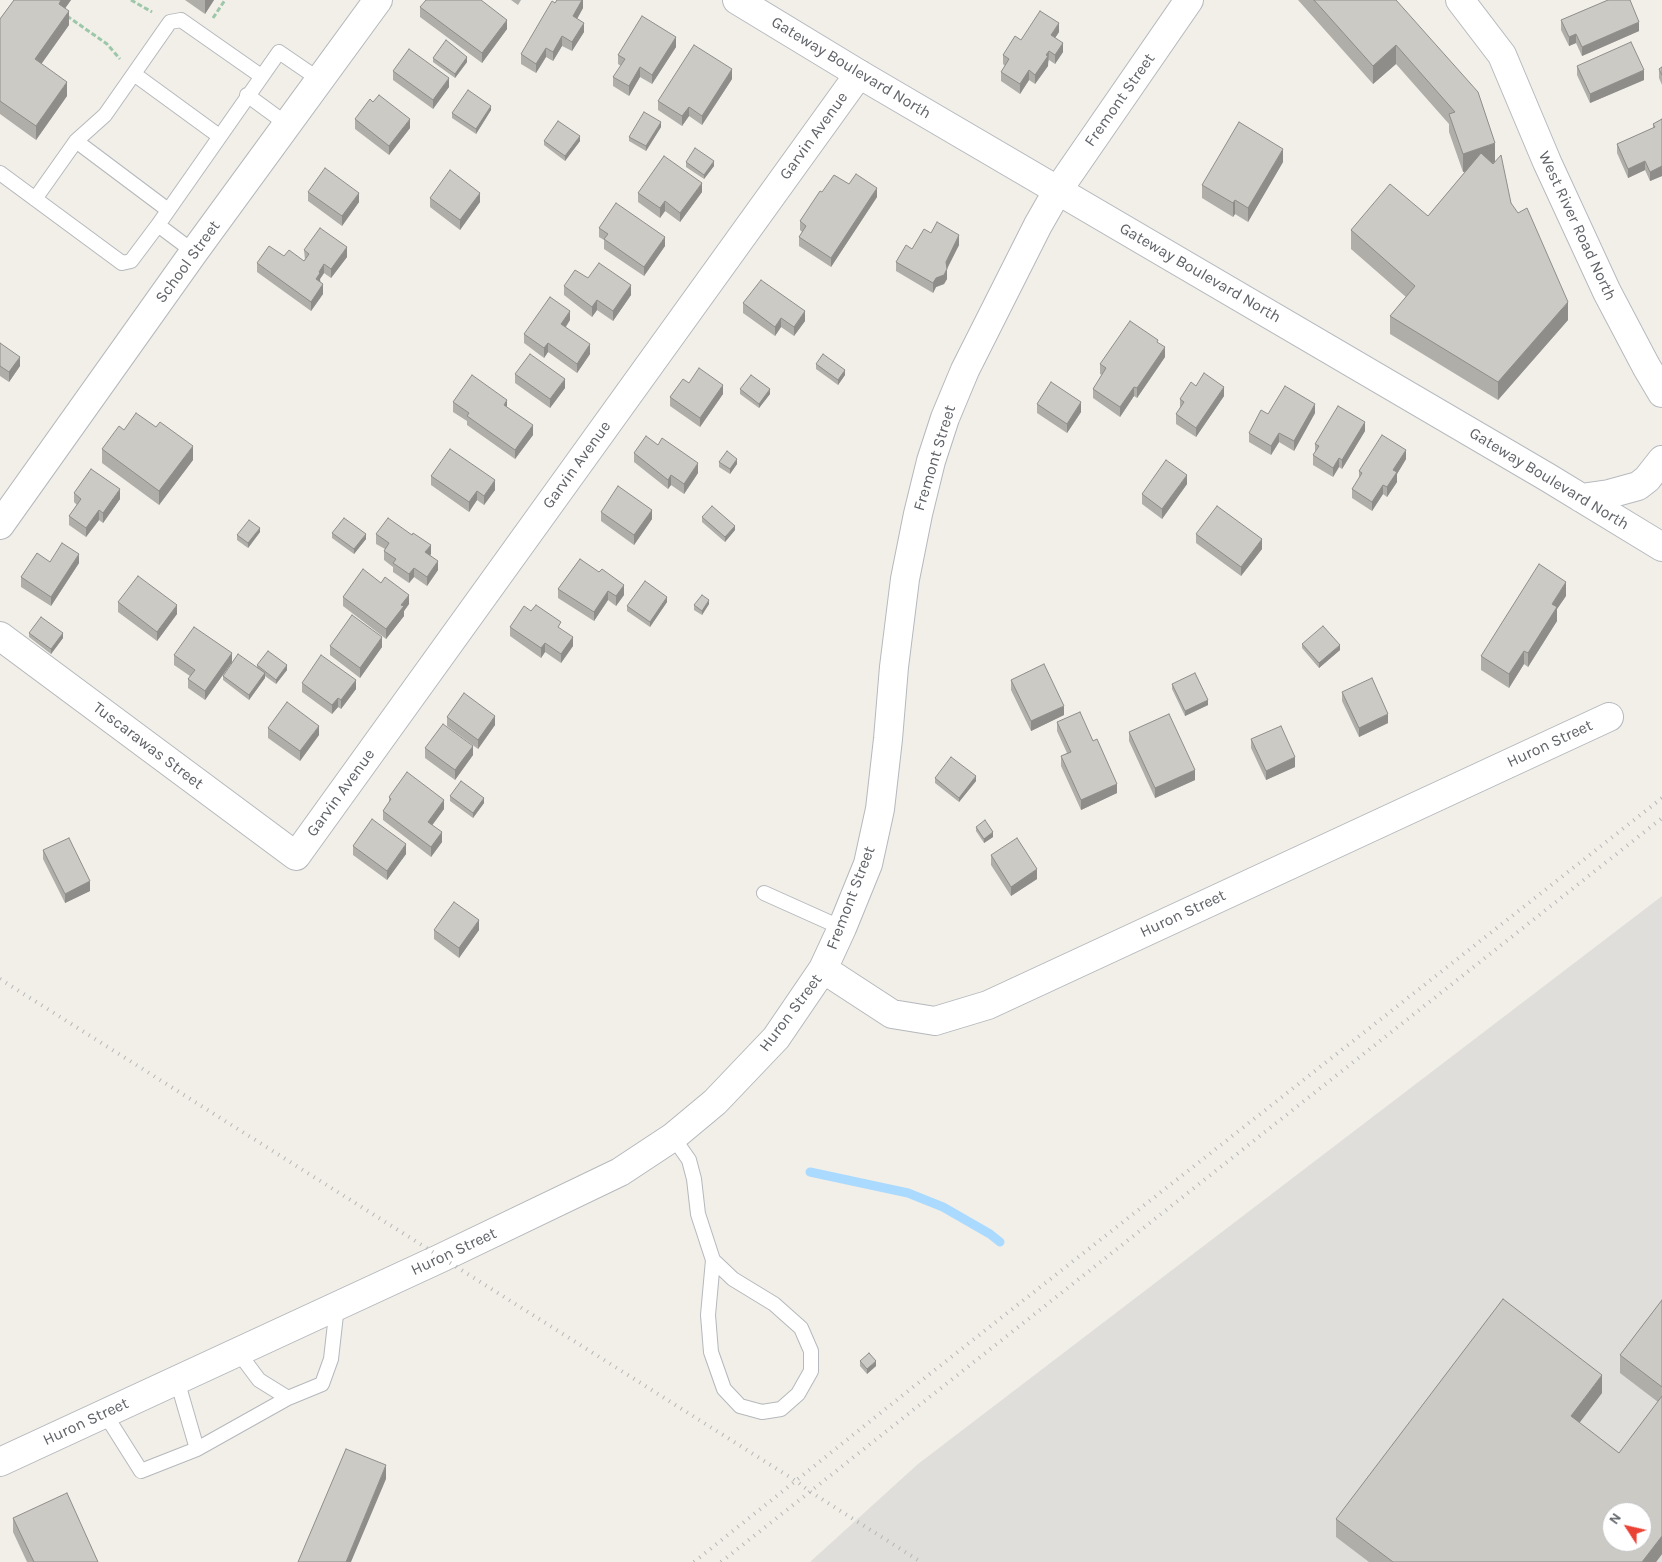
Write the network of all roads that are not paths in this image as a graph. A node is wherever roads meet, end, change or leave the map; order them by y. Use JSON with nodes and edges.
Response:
{"nodes":[{"id":1,"x":378,"y":0,"type":"edge"},
{"id":2,"x":737,"y":0,"type":"edge"},
{"id":3,"x":1189,"y":0,"type":"edge"},
{"id":4,"x":1460,"y":0,"type":"edge"},
{"id":5,"x":134,"y":74,"type":"junction"},
{"id":6,"x":859,"y":74,"type":"junction"},
{"id":7,"x":261,"y":76,"type":"junction"},
{"id":8,"x":320,"y":80,"type":"junction"},
{"id":9,"x":247,"y":95,"type":"junction"},
{"id":10,"x":288,"y":125,"type":"junction"},
{"id":11,"x":219,"y":136,"type":"junction"},
{"id":12,"x":76,"y":141,"type":"junction"},
{"id":13,"x":0,"y":173,"type":"edge"},
{"id":14,"x":1058,"y":190,"type":"junction"},
{"id":15,"x":35,"y":199,"type":"junction"},
{"id":16,"x":168,"y":210,"type":"junction"},
{"id":17,"x":158,"y":224,"type":"junction"},
{"id":18,"x":194,"y":252,"type":"junction"},
{"id":19,"x":1662,"y":393,"type":"edge"},
{"id":20,"x":1662,"y":460,"type":"edge"},
{"id":21,"x":1581,"y":498,"type":"junction"},
{"id":22,"x":0,"y":525,"type":"edge"},
{"id":23,"x":1662,"y":547,"type":"edge"},
{"id":24,"x":0,"y":636,"type":"edge"},
{"id":25,"x":1609,"y":717,"type":"dead end"},
{"id":26,"x":296,"y":856,"type":"joint"},
{"id":27,"x":764,"y":893,"type":"dead end"},
{"id":28,"x":842,"y":928,"type":"junction"},
{"id":29,"x":823,"y":969,"type":"junction"},
{"id":30,"x":673,"y":1137,"type":"junction"},
{"id":31,"x":713,"y":1260,"type":"junction"},
{"id":32,"x":337,"y":1306,"type":"junction"},
{"id":33,"x":238,"y":1352,"type":"junction"},
{"id":34,"x":177,"y":1380,"type":"junction"},
{"id":35,"x":288,"y":1398,"type":"junction"},
{"id":36,"x":105,"y":1414,"type":"junction"},
{"id":37,"x":197,"y":1449,"type":"junction"},
{"id":38,"x":0,"y":1462,"type":"edge"}],
"edges":[{"from":1,"to":8,"type":"street","name":"School Street"},
{"from":2,"to":6,"type":"street","name":"Gateway Boulevard North"},
{"from":3,"to":14,"type":"street","name":"Fremont Street"},
{"from":4,"to":19,"type":"street","name":"West River Road North"},
{"from":5,"to":7,"type":"lane"},
{"from":5,"to":11,"type":"lane"},
{"from":5,"to":12,"type":"lane"},
{"from":6,"to":14,"type":"street","name":"Gateway Boulevard North"},
{"from":6,"to":26,"type":"street","name":"Garvin Avenue"},
{"from":7,"to":8,"type":"lane"},
{"from":7,"to":9,"type":"lane"},
{"from":8,"to":10,"type":"street","name":"School Street"},
{"from":9,"to":10,"type":"lane"},
{"from":9,"to":11,"type":"lane"},
{"from":10,"to":18,"type":"street","name":"School Street"},
{"from":11,"to":16,"type":"lane"},
{"from":12,"to":15,"type":"lane"},
{"from":12,"to":16,"type":"lane"},
{"from":13,"to":15,"type":"lane"},
{"from":14,"to":21,"type":"street","name":"Gateway Boulevard North"},
{"from":14,"to":28,"type":"street","name":"Fremont Street"},
{"from":15,"to":17,"type":"lane"},
{"from":16,"to":17,"type":"lane"},
{"from":17,"to":18,"type":"lane"},
{"from":18,"to":22,"type":"street","name":"School Street"},
{"from":20,"to":21,"type":"street"},
{"from":21,"to":23,"type":"street","name":"Gateway Boulevard North"},
{"from":24,"to":26,"type":"street","name":"Tuscarawas Street"},
{"from":25,"to":29,"type":"street","name":"Huron Street"},
{"from":27,"to":28,"type":"lane"},
{"from":28,"to":29,"type":"street","name":"Fremont Street"},
{"from":29,"to":30,"type":"street","name":"Huron Street"},
{"from":30,"to":31,"type":"lane"},
{"from":30,"to":32,"type":"street","name":"Huron Street"},
{"from":31,"to":31,"type":"lane"},
{"from":32,"to":33,"type":"street","name":"Huron Street"},
{"from":32,"to":35,"type":"lane"},
{"from":33,"to":34,"type":"street","name":"Huron Street"},
{"from":33,"to":35,"type":"lane"},
{"from":34,"to":36,"type":"street","name":"Huron Street"},
{"from":34,"to":37,"type":"lane"},
{"from":35,"to":37,"type":"lane"},
{"from":36,"to":37,"type":"lane"},
{"from":36,"to":38,"type":"street","name":"Huron Street"}]}
